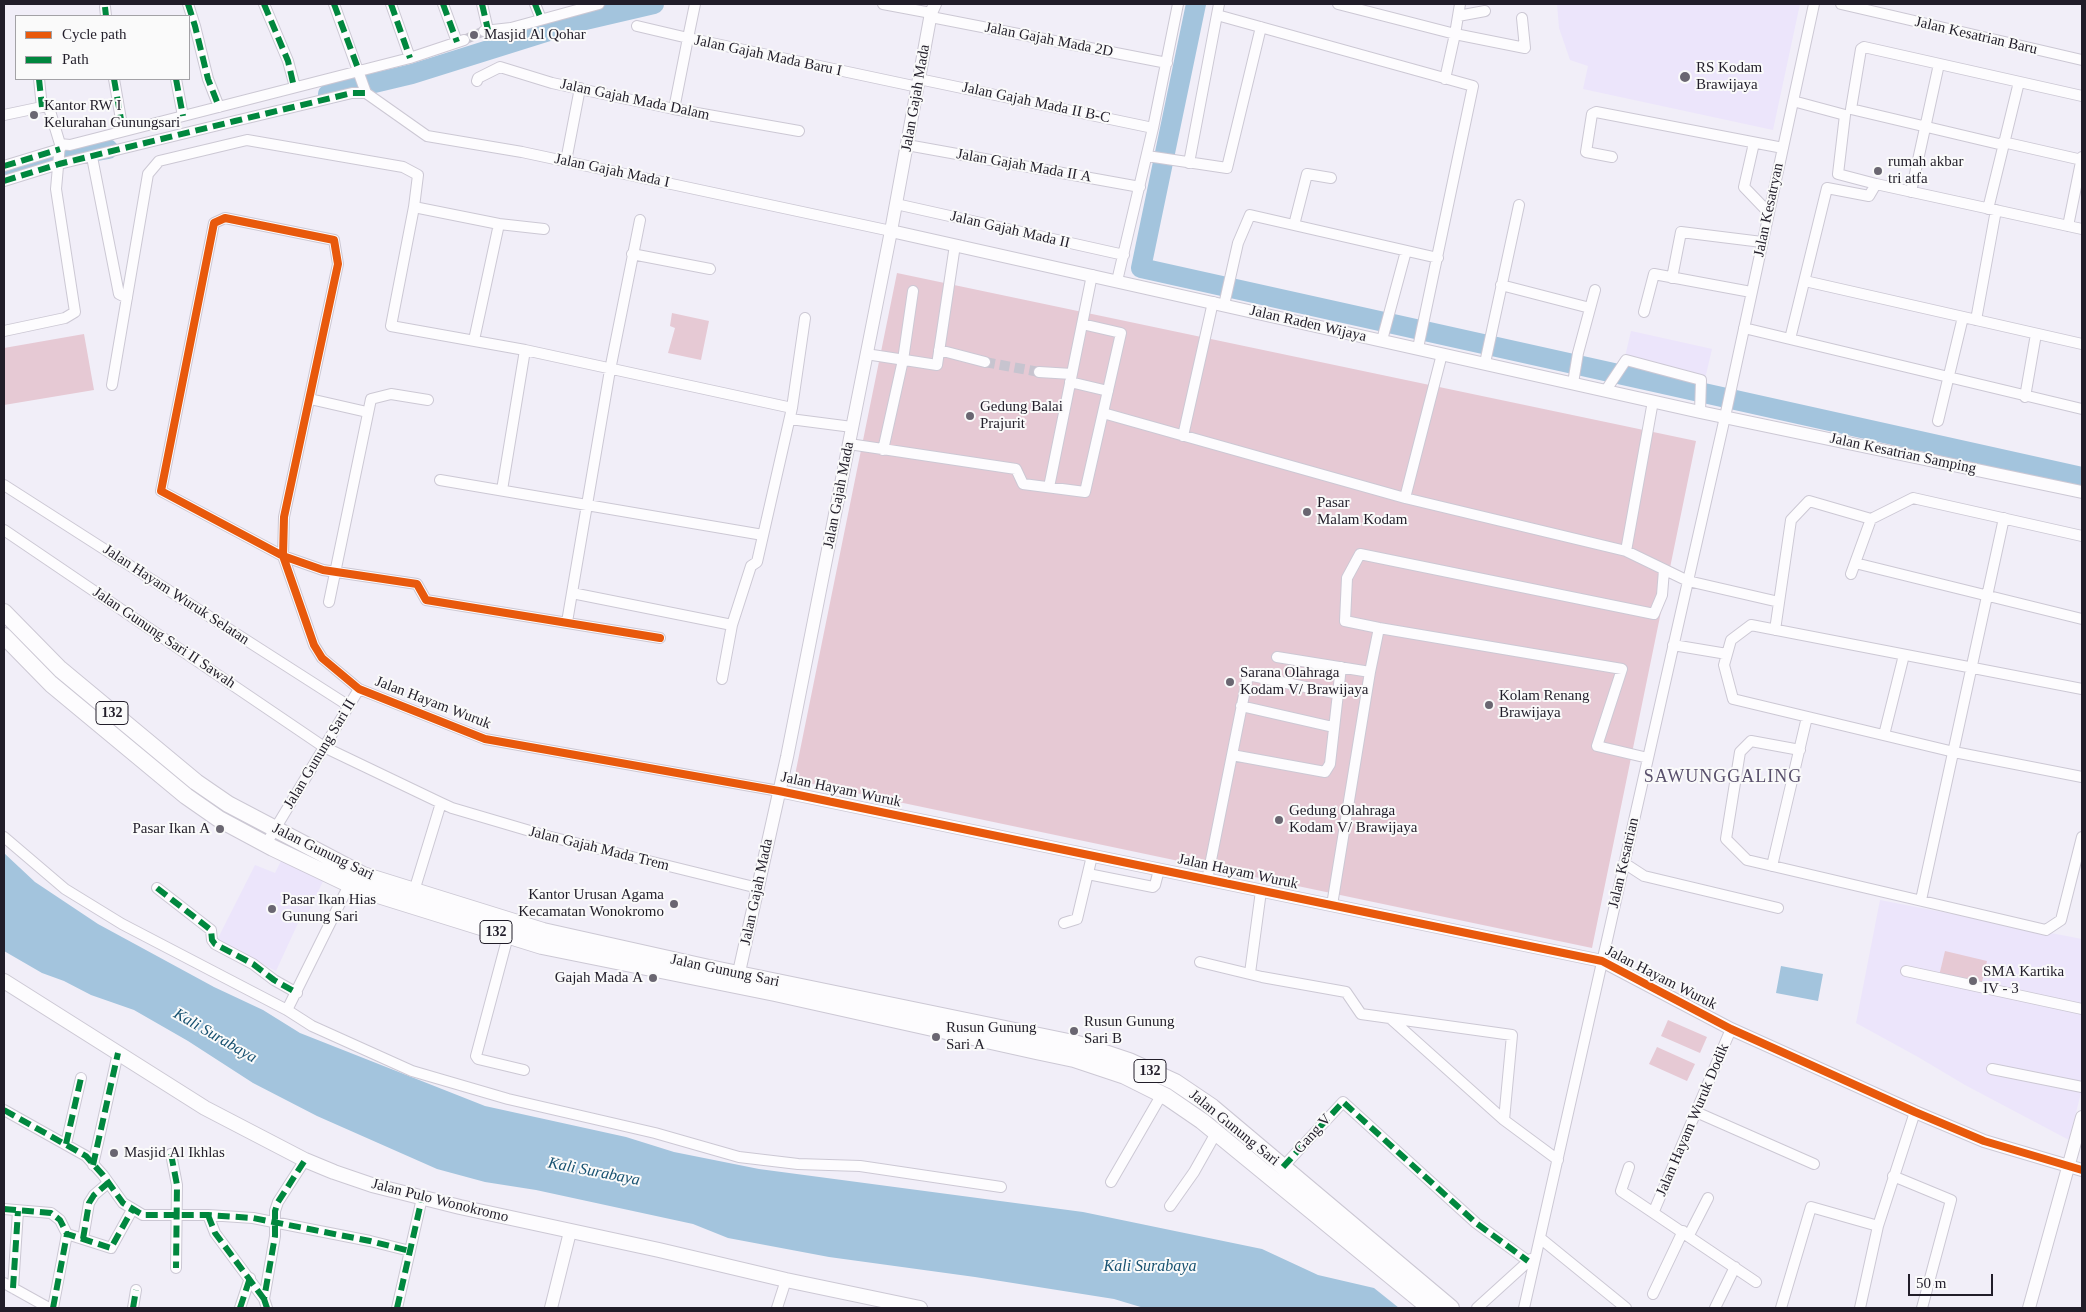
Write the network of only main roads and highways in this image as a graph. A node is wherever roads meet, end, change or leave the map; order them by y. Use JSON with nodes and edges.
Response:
{"nodes":[{"id":1,"x":4,"y":612,"type":"edge"},
{"id":2,"x":4,"y":636,"type":"edge"},
{"id":3,"x":738,"y":980,"type":"junction"},
{"id":4,"x":4,"y":981,"type":"edge"},
{"id":5,"x":1038,"y":1043,"type":"junction"},
{"id":6,"x":1370,"y":1250,"type":"junction"},
{"id":7,"x":883,"y":1304,"type":"edge"},
{"id":8,"x":920,"y":1308,"type":"edge"},
{"id":9,"x":1430,"y":1308,"type":"edge"},
{"id":10,"x":1451,"y":1308,"type":"edge"}],
"edges":[{"from":1,"to":3,"type":"main road","name":"Jalan Gunung Sari","number":"132"},
{"from":2,"to":3,"type":"main road","name":"Jalan Gunung Sari","number":"132"},
{"from":3,"to":5,"type":"main road","name":"Jalan Gunung Sari","number":"132"},
{"from":4,"to":7,"type":"main road","name":"Jalan Pulo Wonokromo"},
{"from":5,"to":6,"type":"main road","name":"Jalan Gunung Sari","number":"132"},
{"from":5,"to":6,"type":"main road","name":"Jalan Gunung Sari","number":"132"},
{"from":6,"to":9,"type":"main road","name":"Jalan Gunung Sari","number":"132"},
{"from":6,"to":10,"type":"main road","name":"Jalan Gunung Sari","number":"132"},
{"from":7,"to":8,"type":"main road","name":"Jalan Pulo Wonokromo"}]}
